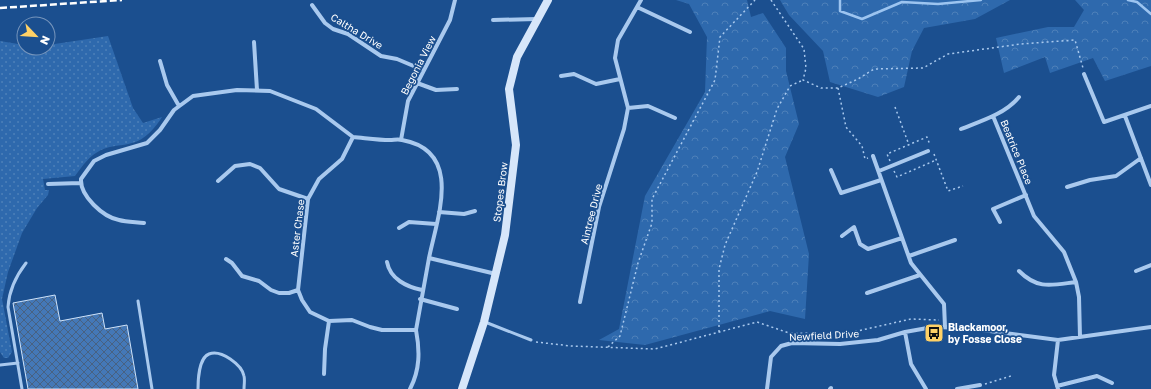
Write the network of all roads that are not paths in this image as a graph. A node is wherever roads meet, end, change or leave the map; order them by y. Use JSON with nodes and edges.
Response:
{"nodes":[{"id":1,"x":455,"y":0,"type":"edge"},
{"id":2,"x":548,"y":0,"type":"edge"},
{"id":3,"x":641,"y":0,"type":"edge"},
{"id":4,"x":312,"y":5,"type":"dead end"},
{"id":5,"x":637,"y":7,"type":"junction"},
{"id":6,"x":537,"y":19,"type":"junction"},
{"id":7,"x":493,"y":20,"type":"dead end"},
{"id":8,"x":690,"y":32,"type":"dead end"},
{"id":9,"x":254,"y":42,"type":"dead end"},
{"id":10,"x":160,"y":61,"type":"dead end"},
{"id":11,"x":423,"y":70,"type":"junction"},
{"id":12,"x":1084,"y":74,"type":"road end"},
{"id":13,"x":561,"y":76,"type":"dead end"},
{"id":14,"x":620,"y":79,"type":"junction"},
{"id":15,"x":417,"y":83,"type":"junction"},
{"id":16,"x":457,"y":89,"type":"dead end"},
{"id":17,"x":257,"y":90,"type":"junction"},
{"id":18,"x":1019,"y":97,"type":"dead end"},
{"id":19,"x":179,"y":106,"type":"junction"},
{"id":20,"x":1151,"y":106,"type":"edge"},
{"id":21,"x":628,"y":108,"type":"junction"},
{"id":22,"x":993,"y":116,"type":"junction"},
{"id":23,"x":1125,"y":116,"type":"junction"},
{"id":24,"x":675,"y":118,"type":"dead end"},
{"id":25,"x":961,"y":128,"type":"dead end"},
{"id":26,"x":353,"y":137,"type":"junction"},
{"id":27,"x":401,"y":140,"type":"junction"},
{"id":28,"x":928,"y":151,"type":"dead end"},
{"id":29,"x":873,"y":156,"type":"road end"},
{"id":30,"x":1141,"y":158,"type":"junction"},
{"id":31,"x":831,"y":170,"type":"dead end"},
{"id":32,"x":879,"y":171,"type":"junction"},
{"id":33,"x":881,"y":180,"type":"junction"},
{"id":34,"x":218,"y":181,"type":"dead end"},
{"id":35,"x":80,"y":183,"type":"junction"},
{"id":36,"x":48,"y":184,"type":"dead end"},
{"id":37,"x":1151,"y":185,"type":"edge"},
{"id":38,"x":1067,"y":187,"type":"dead end"},
{"id":39,"x":1026,"y":195,"type":"junction"},
{"id":40,"x":308,"y":199,"type":"junction"},
{"id":41,"x":475,"y":211,"type":"dead end"},
{"id":42,"x":439,"y":212,"type":"junction"},
{"id":43,"x":144,"y":222,"type":"dead end"},
{"id":44,"x":1000,"y":222,"type":"dead end"},
{"id":45,"x":436,"y":224,"type":"junction"},
{"id":46,"x":399,"y":228,"type":"dead end"},
{"id":47,"x":842,"y":236,"type":"dead end"},
{"id":48,"x":902,"y":238,"type":"junction"},
{"id":49,"x":955,"y":240,"type":"dead end"},
{"id":50,"x":908,"y":256,"type":"junction"},
{"id":51,"x":429,"y":258,"type":"junction"},
{"id":52,"x":226,"y":259,"type":"dead end"},
{"id":53,"x":387,"y":262,"type":"dead end"},
{"id":54,"x":26,"y":263,"type":"dead end"},
{"id":55,"x":1151,"y":265,"type":"edge"},
{"id":56,"x":1019,"y":271,"type":"dead end"},
{"id":57,"x":1136,"y":271,"type":"dead end"},
{"id":58,"x":496,"y":274,"type":"junction"},
{"id":59,"x":920,"y":275,"type":"junction"},
{"id":60,"x":1076,"y":282,"type":"junction"},
{"id":61,"x":298,"y":290,"type":"junction"},
{"id":62,"x":422,"y":290,"type":"junction"},
{"id":63,"x":867,"y":292,"type":"dead end"},
{"id":64,"x":420,"y":299,"type":"junction"},
{"id":65,"x":138,"y":301,"type":"dead end"},
{"id":66,"x":580,"y":302,"type":"dead end"},
{"id":67,"x":457,"y":309,"type":"dead end"},
{"id":68,"x":329,"y":322,"type":"junction"},
{"id":69,"x":484,"y":322,"type":"junction"},
{"id":70,"x":945,"y":327,"type":"junction"},
{"id":71,"x":1151,"y":327,"type":"edge"},
{"id":72,"x":416,"y":330,"type":"junction"},
{"id":73,"x":905,"y":332,"type":"junction"},
{"id":74,"x":1080,"y":338,"type":"junction"},
{"id":75,"x":532,"y":340,"type":"road end"},
{"id":76,"x":1058,"y":340,"type":"junction"},
{"id":77,"x":18,"y":363,"type":"junction"},
{"id":78,"x":0,"y":365,"type":"edge"},
{"id":79,"x":324,"y":374,"type":"dead end"},
{"id":80,"x":1112,"y":383,"type":"dead end"},
{"id":81,"x":980,"y":385,"type":"dead end"},
{"id":82,"x":1057,"y":388,"type":"edge"},
{"id":83,"x":22,"y":389,"type":"edge"},
{"id":84,"x":152,"y":389,"type":"edge"},
{"id":85,"x":198,"y":389,"type":"edge"},
{"id":86,"x":244,"y":389,"type":"edge"},
{"id":87,"x":410,"y":389,"type":"edge"},
{"id":88,"x":462,"y":389,"type":"edge"},
{"id":89,"x":767,"y":389,"type":"edge"},
{"id":90,"x":926,"y":389,"type":"edge"},
{"id":91,"x":957,"y":389,"type":"edge"}],
"edges":[{"from":1,"to":11,"type":"street","name":"Begonia View"},
{"from":2,"to":6,"type":"main road","name":"Stopes Brow"},
{"from":3,"to":5,"type":"street","name":"Aintree Drive"},
{"from":4,"to":11,"type":"street","name":"Caltha Drive"},
{"from":5,"to":8,"type":"street"},
{"from":5,"to":14,"type":"street","name":"Aintree Drive"},
{"from":6,"to":7,"type":"street"},
{"from":6,"to":58,"type":"main road","name":"Stopes Brow"},
{"from":9,"to":17,"type":"street"},
{"from":10,"to":19,"type":"street"},
{"from":11,"to":15,"type":"street","name":"Begonia View"},
{"from":12,"to":23,"type":"street"},
{"from":13,"to":14,"type":"street"},
{"from":14,"to":21,"type":"street","name":"Aintree Drive"},
{"from":15,"to":16,"type":"street"},
{"from":15,"to":27,"type":"street","name":"Begonia View"},
{"from":17,"to":19,"type":"street"},
{"from":17,"to":26,"type":"street"},
{"from":18,"to":22,"type":"street","name":"Beatrice Place"},
{"from":19,"to":35,"type":"street"},
{"from":20,"to":23,"type":"street"},
{"from":21,"to":24,"type":"street"},
{"from":21,"to":66,"type":"street","name":"Aintree Drive"},
{"from":22,"to":25,"type":"street","name":"Beatrice Place"},
{"from":22,"to":39,"type":"street","name":"Beatrice Place"},
{"from":23,"to":30,"type":"street"},
{"from":26,"to":27,"type":"street"},
{"from":26,"to":40,"type":"street","name":"Aster Chase"},
{"from":27,"to":42,"type":"street"},
{"from":28,"to":32,"type":"street"},
{"from":29,"to":32,"type":"street"},
{"from":30,"to":37,"type":"street"},
{"from":30,"to":38,"type":"street"},
{"from":31,"to":33,"type":"street"},
{"from":32,"to":33,"type":"street"},
{"from":33,"to":48,"type":"street"},
{"from":34,"to":40,"type":"street"},
{"from":35,"to":36,"type":"street"},
{"from":35,"to":43,"type":"street"},
{"from":39,"to":44,"type":"street","name":"Beatrice Place"},
{"from":39,"to":60,"type":"street","name":"Beatrice Place"},
{"from":40,"to":61,"type":"street","name":"Aster Chase"},
{"from":41,"to":42,"type":"street"},
{"from":42,"to":45,"type":"street"},
{"from":45,"to":46,"type":"street"},
{"from":45,"to":51,"type":"street"},
{"from":47,"to":48,"type":"street"},
{"from":48,"to":50,"type":"street"},
{"from":49,"to":50,"type":"street"},
{"from":50,"to":59,"type":"street"},
{"from":51,"to":58,"type":"street"},
{"from":51,"to":62,"type":"street"},
{"from":52,"to":61,"type":"street"},
{"from":53,"to":62,"type":"street"},
{"from":54,"to":77,"type":"lane"},
{"from":55,"to":57,"type":"street"},
{"from":56,"to":60,"type":"street"},
{"from":58,"to":69,"type":"main road","name":"Stopes Brow"},
{"from":59,"to":63,"type":"street"},
{"from":59,"to":70,"type":"street"},
{"from":60,"to":74,"type":"street","name":"Beatrice Place"},
{"from":61,"to":68,"type":"street"},
{"from":62,"to":64,"type":"street"},
{"from":64,"to":67,"type":"street"},
{"from":64,"to":72,"type":"street"},
{"from":65,"to":84,"type":"lane"},
{"from":68,"to":72,"type":"street"},
{"from":68,"to":79,"type":"street"},
{"from":69,"to":75,"type":"lane"},
{"from":69,"to":88,"type":"main road","name":"Stopes Brow"},
{"from":70,"to":73,"type":"street","name":"Newfield Drive"},
{"from":70,"to":76,"type":"street","name":"Newfield Drive"},
{"from":71,"to":74,"type":"street","name":"Newfield Drive"},
{"from":72,"to":87,"type":"street"},
{"from":73,"to":89,"type":"street","name":"Newfield Drive"},
{"from":73,"to":90,"type":"street"},
{"from":74,"to":76,"type":"street","name":"Newfield Drive"},
{"from":76,"to":82,"type":"street"},
{"from":77,"to":78,"type":"lane"},
{"from":77,"to":83,"type":"lane"},
{"from":80,"to":82,"type":"street"},
{"from":81,"to":91,"type":"street"},
{"from":85,"to":86,"type":"lane"}]}
